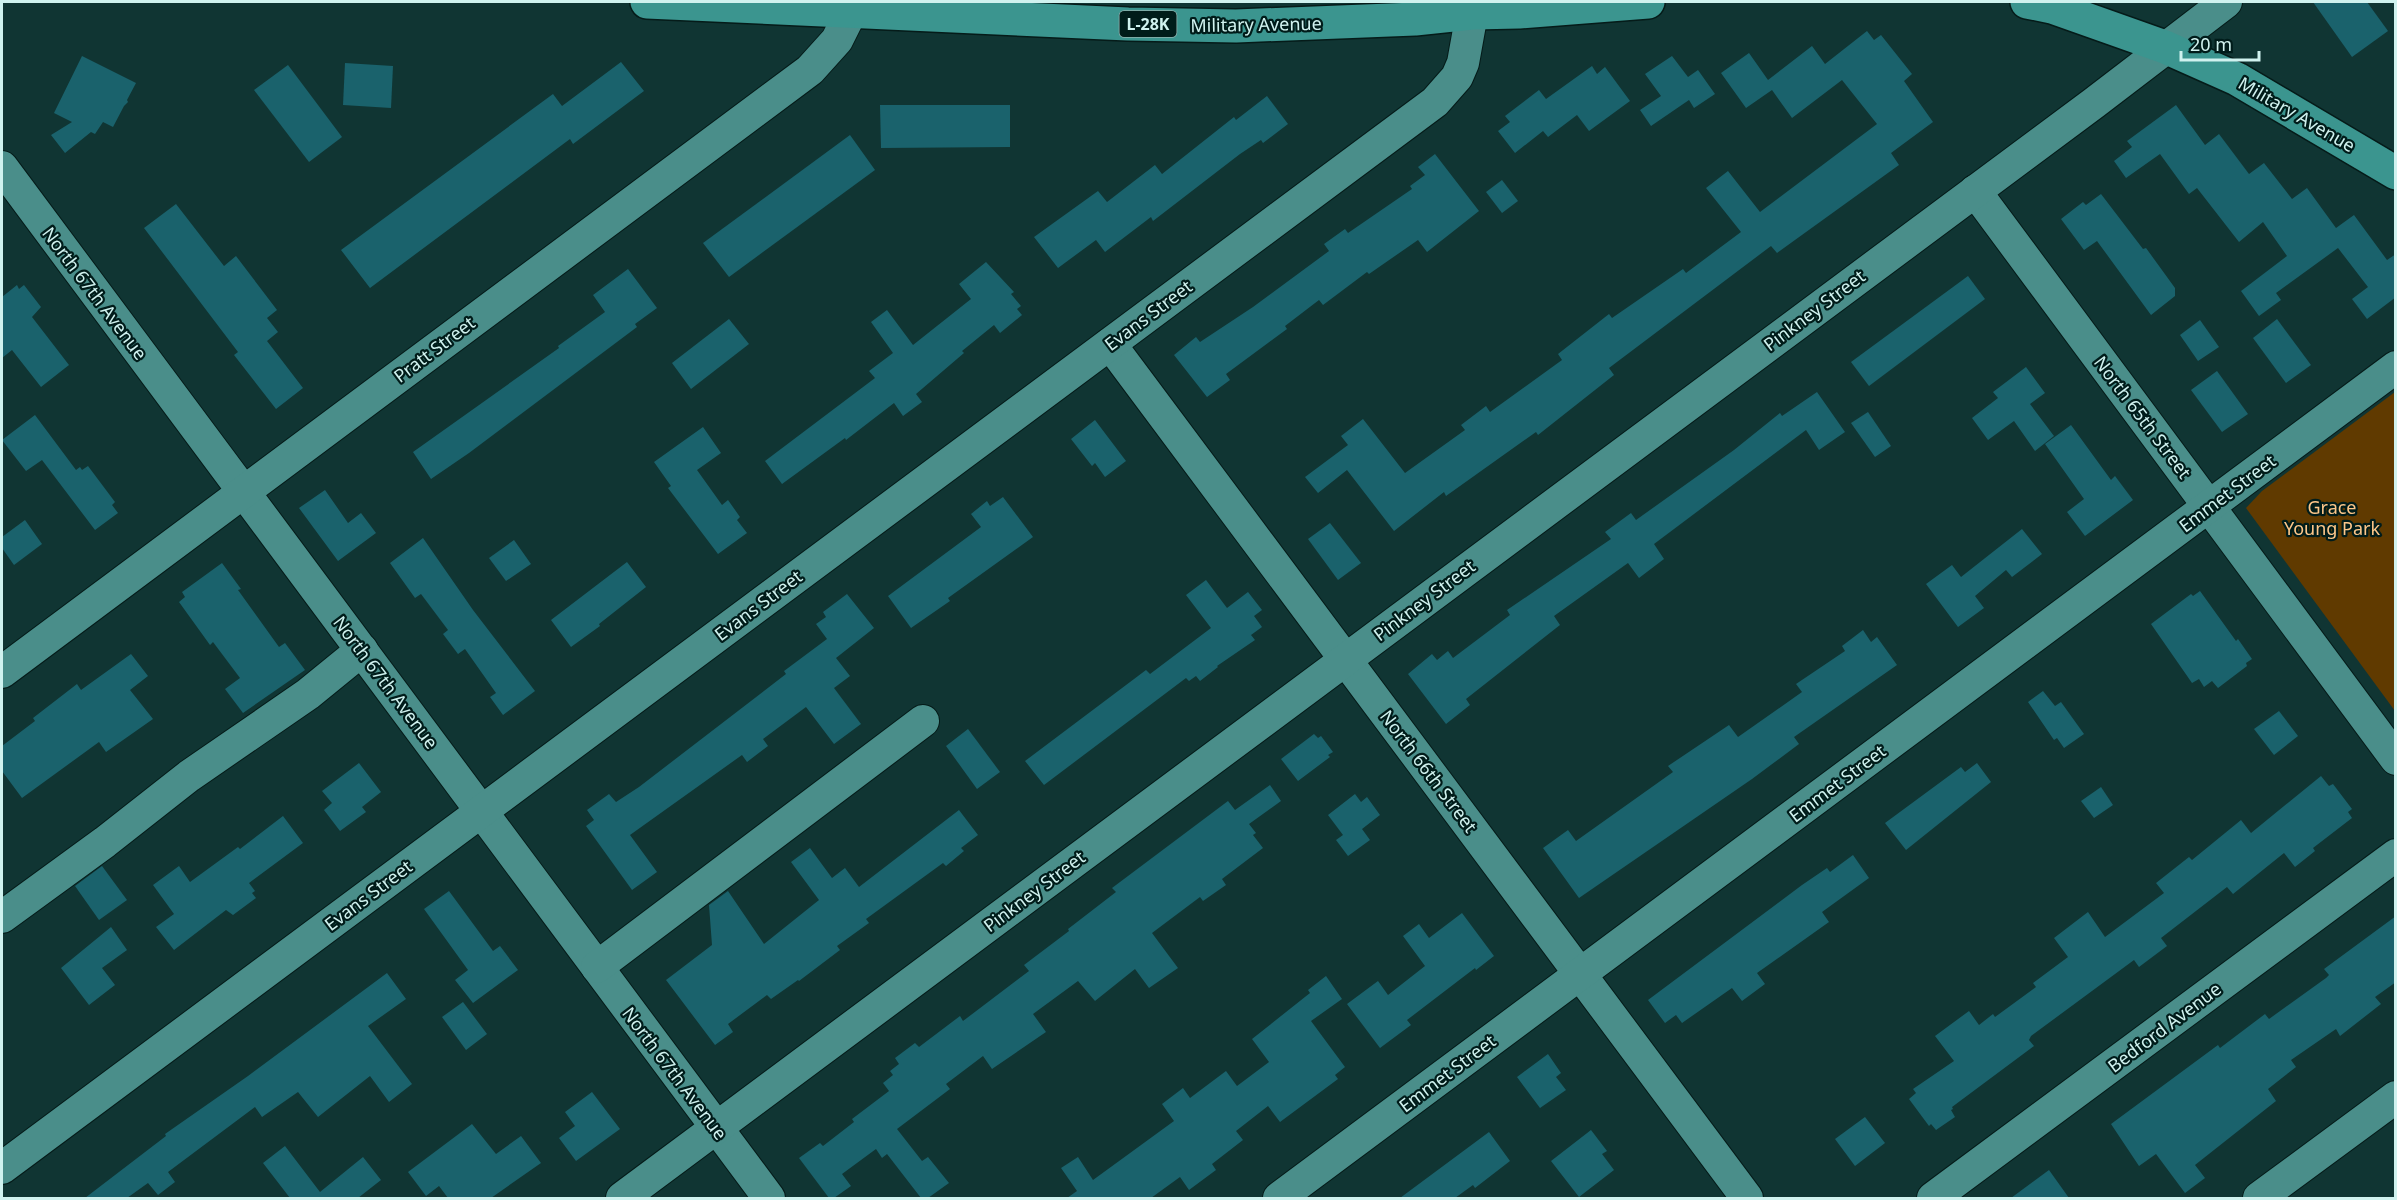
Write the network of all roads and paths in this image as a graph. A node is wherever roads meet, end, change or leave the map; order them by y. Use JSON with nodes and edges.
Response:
{"nodes":[{"id":1,"x":647,"y":2,"type":"edge"},
{"id":2,"x":1648,"y":2,"type":"edge"},
{"id":3,"x":2027,"y":2,"type":"edge"},
{"id":4,"x":2226,"y":2,"type":"edge"},
{"id":5,"x":849,"y":7,"type":"edge"},
{"id":6,"x":1469,"y":7,"type":"edge"},
{"id":7,"x":2087,"y":11,"type":"edge"},
{"id":8,"x":2165,"y":47,"type":"junction"},
{"id":9,"x":2396,"y":173,"type":"edge"},
{"id":10,"x":4,"y":175,"type":"edge"},
{"id":11,"x":1975,"y":191,"type":"junction"},
{"id":12,"x":1110,"y":344,"type":"junction"},
{"id":13,"x":2396,"y":368,"type":"edge"},
{"id":14,"x":244,"y":491,"type":"junction"},
{"id":15,"x":2209,"y":507,"type":"junction"},
{"id":16,"x":362,"y":650,"type":"junction"},
{"id":17,"x":1346,"y":658,"type":"junction"},
{"id":18,"x":2,"y":672,"type":"edge"},
{"id":19,"x":923,"y":721,"type":"dead end"},
{"id":20,"x":2396,"y":759,"type":"edge"},
{"id":21,"x":481,"y":811,"type":"junction"},
{"id":22,"x":2396,"y":855,"type":"edge"},
{"id":23,"x":2,"y":917,"type":"edge"},
{"id":24,"x":597,"y":967,"type":"junction"},
{"id":25,"x":1579,"y":973,"type":"junction"},
{"id":26,"x":2396,"y":1097,"type":"edge"},
{"id":27,"x":716,"y":1128,"type":"junction"},
{"id":28,"x":2,"y":1168,"type":"edge"},
{"id":29,"x":622,"y":1198,"type":"edge"},
{"id":30,"x":769,"y":1198,"type":"edge"},
{"id":31,"x":1279,"y":1198,"type":"edge"},
{"id":32,"x":1747,"y":1198,"type":"edge"},
{"id":33,"x":1933,"y":1198,"type":"edge"},
{"id":34,"x":2259,"y":1198,"type":"edge"}],
"edges":[{"from":1,"to":5,"type":"main road","name":"Military Avenue","number":"L-28K"},
{"from":2,"to":6,"type":"main road","name":"Military Avenue","number":"L-28K"},
{"from":3,"to":7,"type":"main road","name":"Military Avenue"},
{"from":4,"to":8,"type":"street","name":"Pinkney Street"},
{"from":5,"to":6,"type":"main road","name":"Military Avenue","number":"L-28K"},
{"from":5,"to":14,"type":"street","name":"Pratt Street"},
{"from":6,"to":12,"type":"street","name":"Evans Street"},
{"from":7,"to":8,"type":"main road","name":"Military Avenue"},
{"from":8,"to":9,"type":"main road","name":"Military Avenue"},
{"from":8,"to":11,"type":"street","name":"Pinkney Street"},
{"from":10,"to":14,"type":"street","name":"North 67th Avenue"},
{"from":11,"to":15,"type":"street","name":"North 65th Street"},
{"from":11,"to":17,"type":"street","name":"Pinkney Street"},
{"from":12,"to":17,"type":"street","name":"North 66th Street"},
{"from":12,"to":21,"type":"street","name":"Evans Street"},
{"from":13,"to":15,"type":"street","name":"Emmet Street"},
{"from":14,"to":16,"type":"street","name":"North 67th Avenue"},
{"from":14,"to":18,"type":"street","name":"Pratt Street"},
{"from":15,"to":20,"type":"street","name":"North 65th Street"},
{"from":15,"to":25,"type":"street","name":"Emmet Street"},
{"from":16,"to":21,"type":"street","name":"North 67th Avenue"},
{"from":16,"to":23,"type":"street"},
{"from":17,"to":25,"type":"street","name":"North 66th Street"},
{"from":17,"to":27,"type":"street","name":"Pinkney Street"},
{"from":19,"to":24,"type":"street"},
{"from":21,"to":24,"type":"street","name":"North 67th Avenue"},
{"from":21,"to":28,"type":"street","name":"Evans Street"},
{"from":22,"to":33,"type":"street","name":"Bedford Avenue"},
{"from":24,"to":27,"type":"street","name":"North 67th Avenue"},
{"from":25,"to":31,"type":"street","name":"Emmet Street"},
{"from":25,"to":32,"type":"street","name":"North 66th Street"},
{"from":26,"to":34,"type":"street"},
{"from":27,"to":29,"type":"street","name":"Pinkney Street"},
{"from":27,"to":30,"type":"street","name":"North 67th Avenue"}]}
